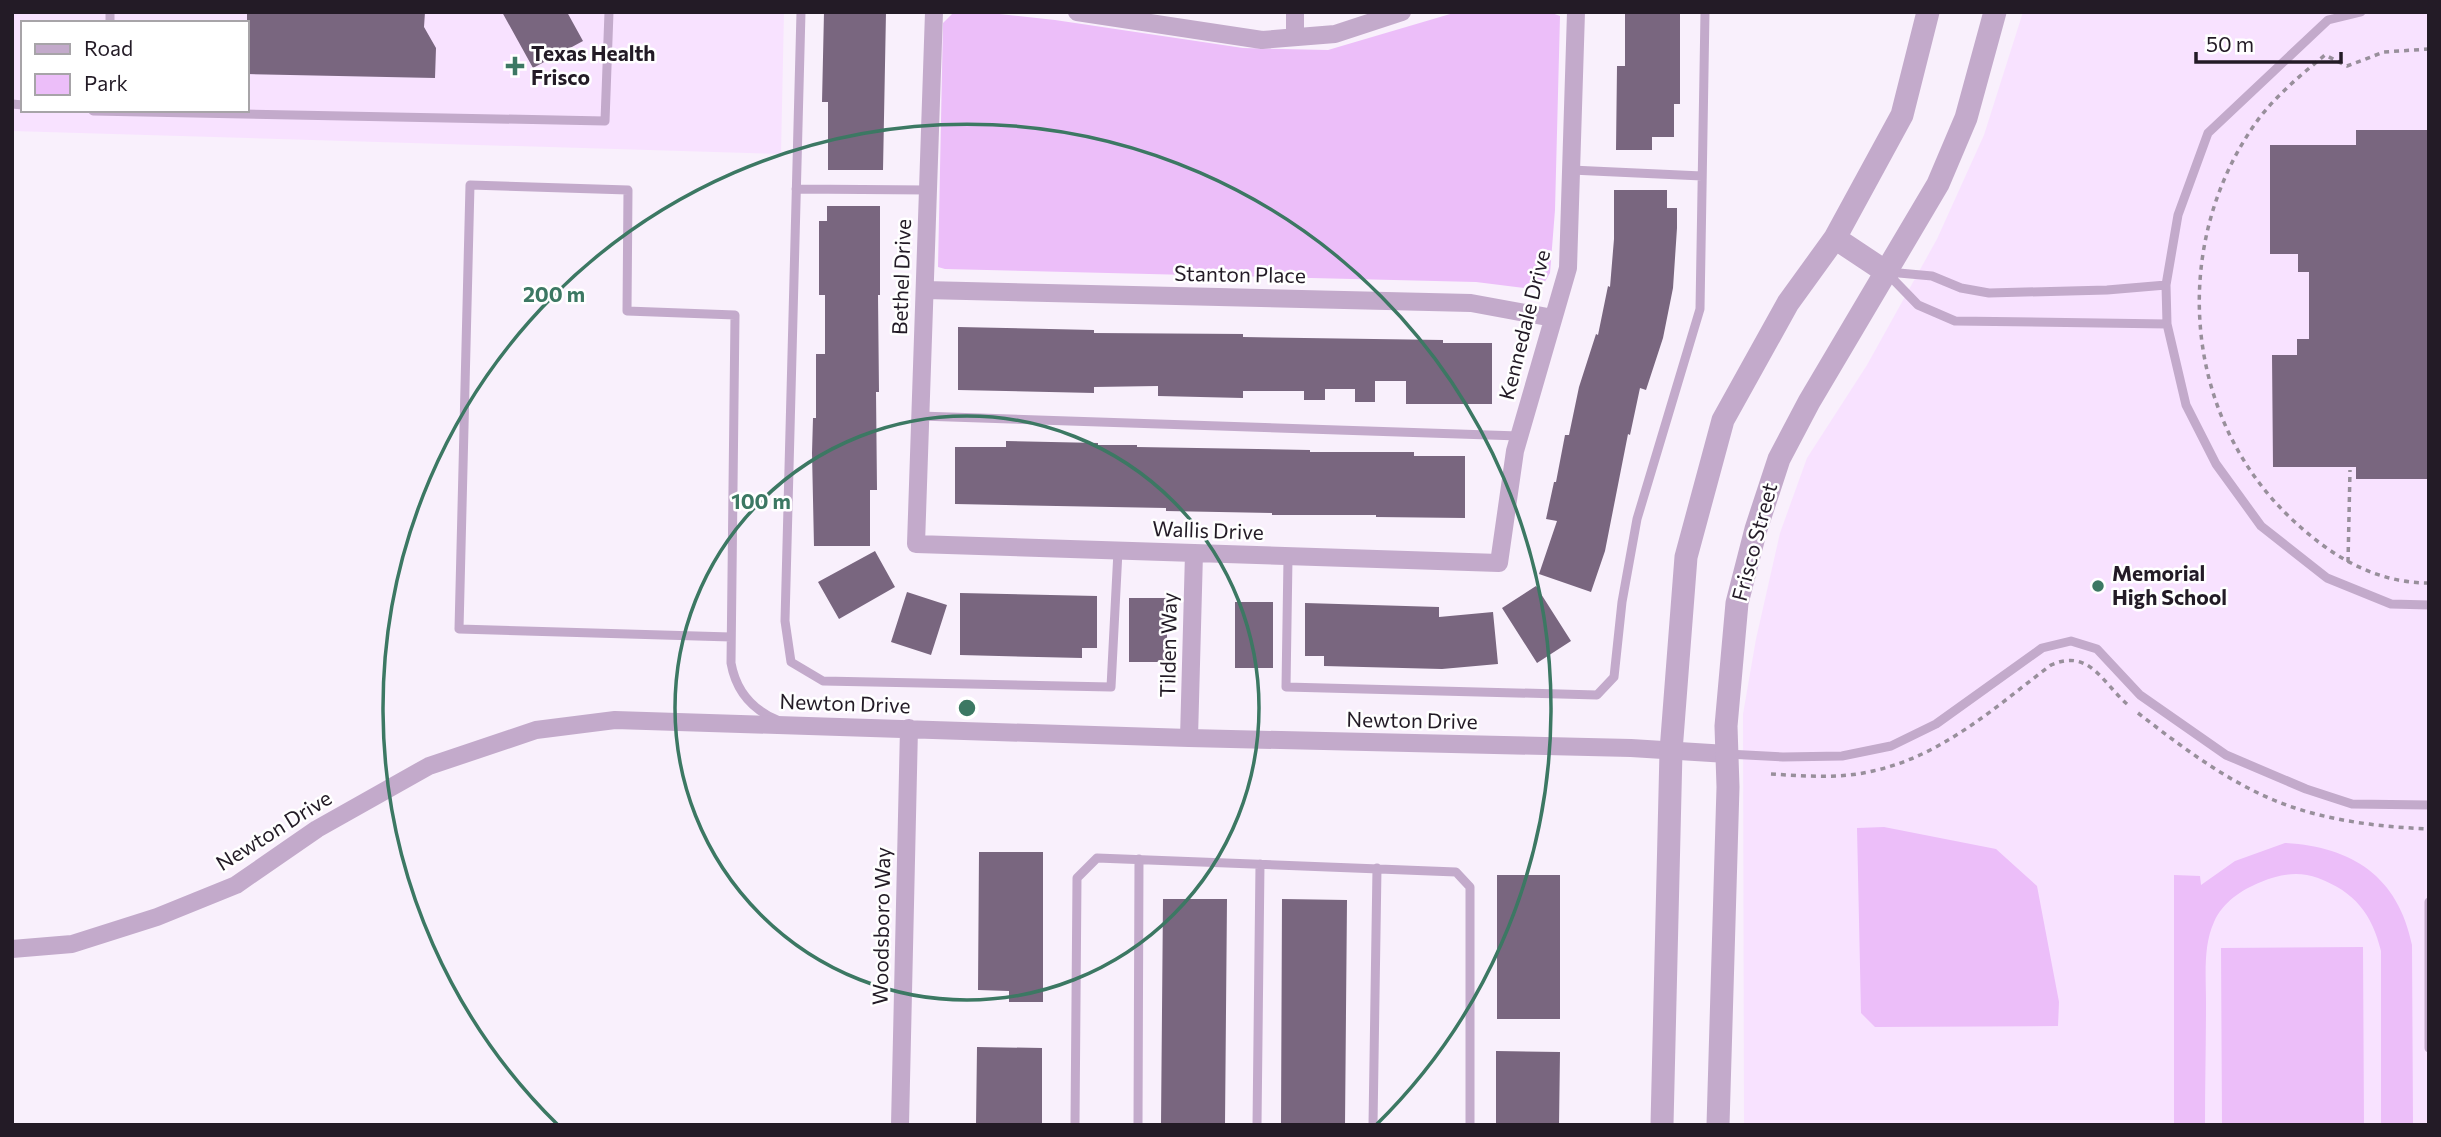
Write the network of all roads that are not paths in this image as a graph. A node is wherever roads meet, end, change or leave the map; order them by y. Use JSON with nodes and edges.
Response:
{"nodes":[{"id":1,"x":609,"y":12,"type":"edge"},
{"id":2,"x":801,"y":12,"type":"edge"},
{"id":3,"x":934,"y":12,"type":"edge"},
{"id":4,"x":1077,"y":12,"type":"edge"},
{"id":5,"x":1295,"y":12,"type":"edge"},
{"id":6,"x":1402,"y":12,"type":"edge"},
{"id":7,"x":1576,"y":12,"type":"edge"},
{"id":8,"x":1705,"y":12,"type":"edge"},
{"id":9,"x":1928,"y":12,"type":"edge"},
{"id":10,"x":1995,"y":12,"type":"edge"},
{"id":11,"x":2361,"y":12,"type":"edge"},
{"id":12,"x":2326,"y":16,"type":"edge"},
{"id":13,"x":1295,"y":37,"type":"junction"},
{"id":14,"x":144,"y":112,"type":"edge"},
{"id":15,"x":1571,"y":170,"type":"junction"},
{"id":16,"x":1702,"y":176,"type":"junction"},
{"id":17,"x":796,"y":189,"type":"junction"},
{"id":18,"x":928,"y":190,"type":"junction"},
{"id":19,"x":1835,"y":238,"type":"junction"},
{"id":20,"x":1886,"y":272,"type":"junction"},
{"id":21,"x":2166,"y":285,"type":"junction"},
{"id":22,"x":925,"y":290,"type":"junction"},
{"id":23,"x":1553,"y":318,"type":"junction"},
{"id":24,"x":2167,"y":324,"type":"junction"},
{"id":25,"x":920,"y":416,"type":"junction"},
{"id":26,"x":1519,"y":436,"type":"junction"},
{"id":27,"x":916,"y":544,"type":"joint"},
{"id":28,"x":1118,"y":551,"type":"junction"},
{"id":29,"x":1194,"y":553,"type":"junction"},
{"id":30,"x":1287,"y":558,"type":"junction"},
{"id":31,"x":1499,"y":563,"type":"joint"},
{"id":32,"x":2429,"y":605,"type":"edge"},
{"id":33,"x":731,"y":637,"type":"junction"},
{"id":34,"x":792,"y":725,"type":"junction"},
{"id":35,"x":909,"y":728,"type":"junction"},
{"id":36,"x":1189,"y":738,"type":"junction"},
{"id":37,"x":1671,"y":751,"type":"junction"},
{"id":38,"x":1727,"y":754,"type":"junction"},
{"id":39,"x":2429,"y":805,"type":"edge"},
{"id":40,"x":1139,"y":859,"type":"junction"},
{"id":41,"x":1260,"y":863,"type":"junction"},
{"id":42,"x":1377,"y":868,"type":"junction"},
{"id":43,"x":2429,"y":902,"type":"edge"},
{"id":44,"x":12,"y":949,"type":"edge"},
{"id":45,"x":2429,"y":1048,"type":"edge"},
{"id":46,"x":900,"y":1125,"type":"edge"},
{"id":47,"x":1075,"y":1125,"type":"edge"},
{"id":48,"x":1138,"y":1125,"type":"edge"},
{"id":49,"x":1257,"y":1125,"type":"edge"},
{"id":50,"x":1373,"y":1125,"type":"edge"},
{"id":51,"x":1469,"y":1125,"type":"edge"},
{"id":52,"x":1662,"y":1125,"type":"edge"},
{"id":53,"x":1718,"y":1125,"type":"edge"}],
"edges":[{"from":1,"to":14,"type":"lane"},
{"from":2,"to":17,"type":"lane"},
{"from":3,"to":18,"type":"street","name":"Bethel Drive"},
{"from":4,"to":13,"type":"street"},
{"from":5,"to":13,"type":"street"},
{"from":6,"to":13,"type":"street"},
{"from":7,"to":15,"type":"street","name":"Kennedale Drive"},
{"from":8,"to":16,"type":"lane"},
{"from":9,"to":19,"type":"street"},
{"from":10,"to":20,"type":"street","name":"Frisco Street"},
{"from":11,"to":12,"type":"lane"},
{"from":12,"to":21,"type":"lane"},
{"from":15,"to":16,"type":"lane"},
{"from":15,"to":23,"type":"street","name":"Kennedale Drive"},
{"from":16,"to":30,"type":"lane"},
{"from":17,"to":18,"type":"lane"},
{"from":17,"to":28,"type":"lane"},
{"from":18,"to":22,"type":"street","name":"Bethel Drive"},
{"from":19,"to":20,"type":"street"},
{"from":19,"to":37,"type":"street"},
{"from":20,"to":21,"type":"lane"},
{"from":20,"to":24,"type":"lane"},
{"from":20,"to":38,"type":"street","name":"Frisco Street"},
{"from":21,"to":24,"type":"lane"},
{"from":22,"to":23,"type":"street","name":"Stanton Place"},
{"from":22,"to":25,"type":"street","name":"Bethel Drive"},
{"from":23,"to":26,"type":"street","name":"Kennedale Drive"},
{"from":24,"to":32,"type":"lane"},
{"from":25,"to":26,"type":"lane"},
{"from":25,"to":27,"type":"street","name":"Bethel Drive"},
{"from":26,"to":31,"type":"street","name":"Kennedale Drive"},
{"from":27,"to":28,"type":"street","name":"Wallis Drive"},
{"from":28,"to":29,"type":"street","name":"Wallis Drive"},
{"from":29,"to":30,"type":"street","name":"Wallis Drive"},
{"from":29,"to":36,"type":"street","name":"Tilden Way"},
{"from":30,"to":31,"type":"street","name":"Wallis Drive"},
{"from":33,"to":33,"type":"lane"},
{"from":33,"to":34,"type":"lane"},
{"from":34,"to":35,"type":"street","name":"Newton Drive"},
{"from":34,"to":44,"type":"street","name":"Newton Drive"},
{"from":35,"to":36,"type":"street","name":"Newton Drive"},
{"from":35,"to":46,"type":"street","name":"Woodsboro Way"},
{"from":36,"to":37,"type":"street","name":"Newton Drive"},
{"from":37,"to":38,"type":"street","name":"Newton Drive"},
{"from":37,"to":52,"type":"street"},
{"from":38,"to":39,"type":"lane"},
{"from":38,"to":53,"type":"street","name":"Frisco Street"},
{"from":40,"to":41,"type":"lane"},
{"from":40,"to":47,"type":"lane"},
{"from":40,"to":48,"type":"lane"},
{"from":41,"to":42,"type":"lane"},
{"from":41,"to":49,"type":"lane"},
{"from":42,"to":50,"type":"lane"},
{"from":42,"to":51,"type":"lane"},
{"from":43,"to":45,"type":"lane"}]}
